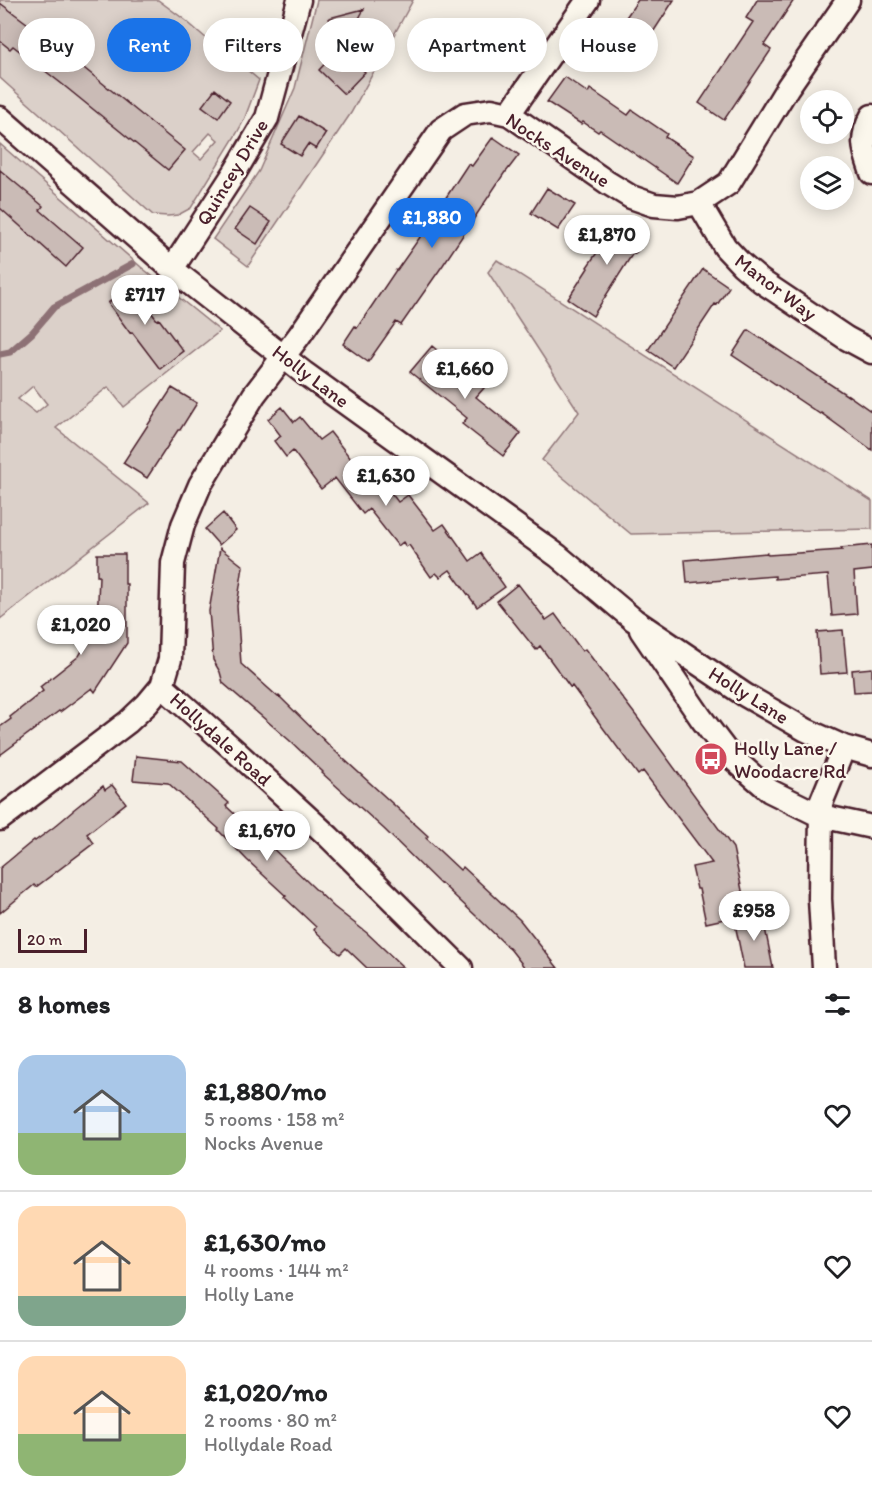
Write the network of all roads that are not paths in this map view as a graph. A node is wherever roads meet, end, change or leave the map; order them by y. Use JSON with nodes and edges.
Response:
{"nodes":[{"id":1,"x":299,"y":0,"type":"edge"},
{"id":2,"x":588,"y":0,"type":"edge"},
{"id":3,"x":848,"y":0,"type":"edge"},
{"id":4,"x":509,"y":114,"type":"junction"},
{"id":5,"x":872,"y":116,"type":"edge"},
{"id":6,"x":0,"y":118,"type":"edge"},
{"id":7,"x":872,"y":173,"type":"edge"},
{"id":8,"x":699,"y":203,"type":"junction"},
{"id":9,"x":172,"y":268,"type":"junction"},
{"id":10,"x":872,"y":352,"type":"edge"},
{"id":11,"x":283,"y":356,"type":"junction"},
{"id":12,"x":634,"y":620,"type":"junction"},
{"id":13,"x":162,"y":686,"type":"junction"},
{"id":14,"x":844,"y":747,"type":"junction"},
{"id":15,"x":872,"y":755,"type":"edge"},
{"id":16,"x":821,"y":816,"type":"junction"},
{"id":17,"x":0,"y":819,"type":"edge"},
{"id":18,"x":872,"y":827,"type":"edge"},
{"id":19,"x":461,"y":968,"type":"edge"},
{"id":20,"x":824,"y":968,"type":"edge"}],
"edges":[{"from":1,"to":9,"type":"street","name":"Quincey Drive"},
{"from":2,"to":4,"type":"street"},
{"from":3,"to":8,"type":"street","name":"Nocks Avenue"},
{"from":4,"to":8,"type":"street","name":"Nocks Avenue"},
{"from":4,"to":11,"type":"street","name":"Nocks Avenue"},
{"from":5,"to":7,"type":"street"},
{"from":6,"to":9,"type":"street","name":"Holly Lane"},
{"from":8,"to":10,"type":"street","name":"Manor Way"},
{"from":9,"to":11,"type":"street","name":"Holly Lane"},
{"from":11,"to":12,"type":"street","name":"Holly Lane"},
{"from":11,"to":13,"type":"street","name":"Hollydale Road"},
{"from":12,"to":14,"type":"street","name":"Holly Lane"},
{"from":12,"to":16,"type":"street","name":"Holly Lane"},
{"from":13,"to":17,"type":"street","name":"Hollydale Road"},
{"from":13,"to":19,"type":"street","name":"Hollydale Road"},
{"from":14,"to":15,"type":"street","name":"Holly Lane"},
{"from":14,"to":16,"type":"street"},
{"from":16,"to":18,"type":"street","name":"Holly Lane"},
{"from":16,"to":20,"type":"street"}]}
